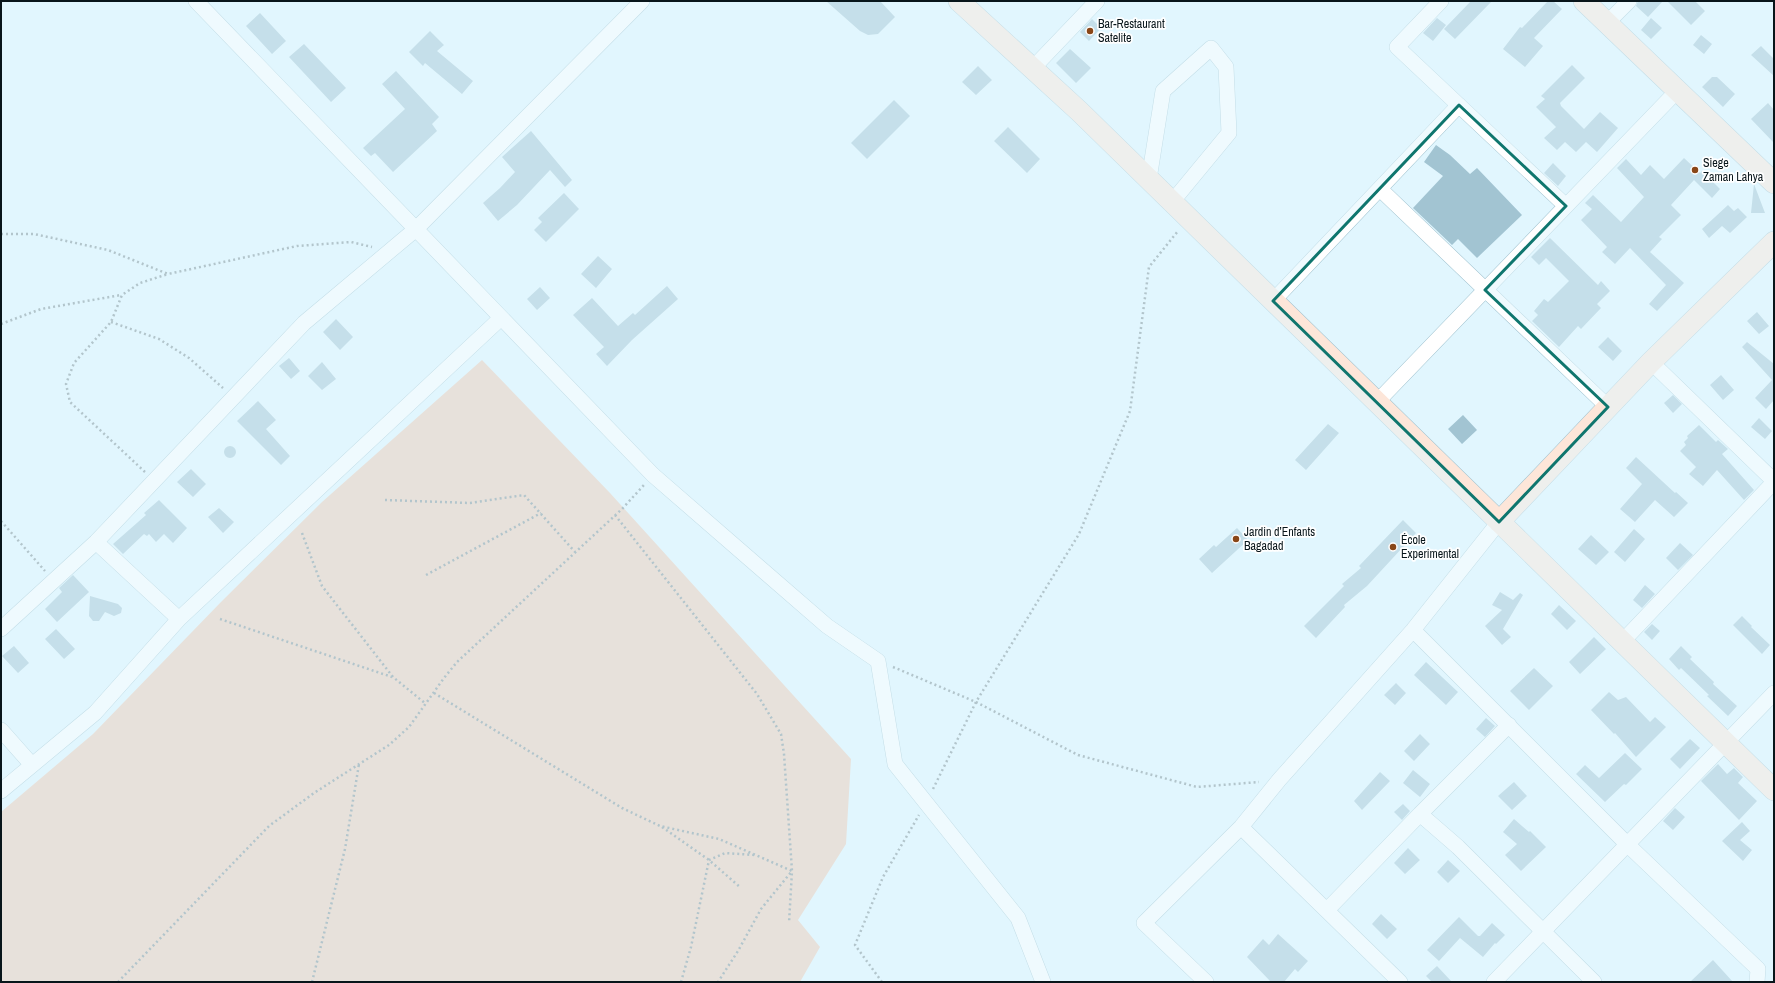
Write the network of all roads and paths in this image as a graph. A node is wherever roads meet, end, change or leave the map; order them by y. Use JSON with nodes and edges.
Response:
{"nodes":[{"id":1,"x":196,"y":1,"type":"edge"},
{"id":2,"x":642,"y":1,"type":"edge"},
{"id":3,"x":959,"y":1,"type":"edge"},
{"id":4,"x":1097,"y":1,"type":"edge"},
{"id":5,"x":1442,"y":1,"type":"edge"},
{"id":6,"x":1584,"y":1,"type":"edge"},
{"id":7,"x":1629,"y":1,"type":"edge"},
{"id":8,"x":1607,"y":23,"type":"junction"},
{"id":9,"x":1032,"y":68,"type":"junction"},
{"id":10,"x":1677,"y":91,"type":"junction"},
{"id":11,"x":1459,"y":105,"type":"junction"},
{"id":12,"x":1149,"y":179,"type":"junction"},
{"id":13,"x":1774,"y":183,"type":"edge"},
{"id":14,"x":1380,"y":189,"type":"junction"},
{"id":15,"x":1172,"y":202,"type":"junction"},
{"id":16,"x":1566,"y":206,"type":"junction"},
{"id":17,"x":1189,"y":218,"type":"junction"},
{"id":18,"x":416,"y":229,"type":"junction"},
{"id":19,"x":1,"y":234,"type":"edge"},
{"id":20,"x":1774,"y":242,"type":"edge"},
{"id":21,"x":390,"y":251,"type":"junction"},
{"id":22,"x":168,"y":274,"type":"junction"},
{"id":23,"x":1486,"y":290,"type":"junction"},
{"id":24,"x":122,"y":295,"type":"junction"},
{"id":25,"x":1273,"y":301,"type":"junction"},
{"id":26,"x":501,"y":318,"type":"junction"},
{"id":27,"x":111,"y":322,"type":"junction"},
{"id":28,"x":1,"y":324,"type":"edge"},
{"id":29,"x":1651,"y":362,"type":"junction"},
{"id":30,"x":233,"y":397,"type":"junction"},
{"id":31,"x":1377,"y":402,"type":"junction"},
{"id":32,"x":1608,"y":407,"type":"junction"},
{"id":33,"x":653,"y":475,"type":"junction"},
{"id":34,"x":154,"y":480,"type":"junction"},
{"id":35,"x":1774,"y":481,"type":"edge"},
{"id":36,"x":385,"y":500,"type":"dead end"},
{"id":37,"x":541,"y":513,"type":"junction"},
{"id":38,"x":615,"y":515,"type":"junction"},
{"id":39,"x":1,"y":521,"type":"edge"},
{"id":40,"x":1499,"y":522,"type":"junction"},
{"id":41,"x":302,"y":533,"type":"dead end"},
{"id":42,"x":96,"y":542,"type":"junction"},
{"id":43,"x":575,"y":552,"type":"junction"},
{"id":44,"x":426,"y":574,"type":"dead end"},
{"id":45,"x":54,"y":580,"type":"junction"},
{"id":46,"x":179,"y":619,"type":"junction"},
{"id":47,"x":220,"y":619,"type":"dead end"},
{"id":48,"x":1,"y":629,"type":"edge"},
{"id":49,"x":1413,"y":630,"type":"junction"},
{"id":50,"x":1622,"y":642,"type":"junction"},
{"id":51,"x":878,"y":661,"type":"junction"},
{"id":52,"x":393,"y":677,"type":"junction"},
{"id":53,"x":434,"y":693,"type":"junction"},
{"id":54,"x":1774,"y":693,"type":"edge"},
{"id":55,"x":976,"y":702,"type":"junction"},
{"id":56,"x":426,"y":704,"type":"junction"},
{"id":57,"x":1509,"y":726,"type":"junction"},
{"id":58,"x":1,"y":730,"type":"edge"},
{"id":59,"x":1727,"y":744,"type":"junction"},
{"id":60,"x":359,"y":764,"type":"junction"},
{"id":61,"x":32,"y":765,"type":"junction"},
{"id":62,"x":1279,"y":780,"type":"junction"},
{"id":63,"x":1774,"y":790,"type":"edge"},
{"id":64,"x":1,"y":792,"type":"edge"},
{"id":65,"x":926,"y":803,"type":"junction"},
{"id":66,"x":1420,"y":814,"type":"junction"},
{"id":67,"x":660,"y":826,"type":"junction"},
{"id":68,"x":1241,"y":827,"type":"junction"},
{"id":69,"x":1628,"y":845,"type":"junction"},
{"id":70,"x":756,"y":856,"type":"junction"},
{"id":71,"x":709,"y":860,"type":"junction"},
{"id":72,"x":792,"y":871,"type":"junction"},
{"id":73,"x":741,"y":888,"type":"dead end"},
{"id":74,"x":1327,"y":910,"type":"junction"},
{"id":75,"x":789,"y":923,"type":"dead end"},
{"id":76,"x":1542,"y":932,"type":"junction"},
{"id":77,"x":118,"y":982,"type":"edge"},
{"id":78,"x":312,"y":982,"type":"edge"},
{"id":79,"x":681,"y":982,"type":"edge"},
{"id":80,"x":718,"y":982,"type":"edge"},
{"id":81,"x":882,"y":982,"type":"edge"},
{"id":82,"x":1044,"y":982,"type":"edge"},
{"id":83,"x":1206,"y":982,"type":"edge"},
{"id":84,"x":1400,"y":982,"type":"edge"},
{"id":85,"x":1494,"y":982,"type":"edge"},
{"id":86,"x":1594,"y":982,"type":"edge"},
{"id":87,"x":1757,"y":982,"type":"edge"}],
"edges":[{"from":1,"to":18,"type":"street"},
{"from":2,"to":18,"type":"street"},
{"from":3,"to":9,"type":"street"},
{"from":4,"to":9,"type":"street"},
{"from":5,"to":11,"type":"street"},
{"from":6,"to":8,"type":"street"},
{"from":7,"to":8,"type":"street"},
{"from":8,"to":10,"type":"street"},
{"from":9,"to":12,"type":"street"},
{"from":10,"to":13,"type":"street"},
{"from":10,"to":16,"type":"street"},
{"from":11,"to":14,"type":"street"},
{"from":11,"to":16,"type":"street"},
{"from":12,"to":15,"type":"street"},
{"from":12,"to":15,"type":"street"},
{"from":14,"to":23,"type":"street"},
{"from":14,"to":25,"type":"street"},
{"from":15,"to":17,"type":"street"},
{"from":16,"to":23,"type":"street"},
{"from":17,"to":25,"type":"street"},
{"from":17,"to":55,"type":"path"},
{"from":18,"to":21,"type":"street"},
{"from":18,"to":26,"type":"street"},
{"from":19,"to":22,"type":"path"},
{"from":20,"to":29,"type":"street"},
{"from":21,"to":22,"type":"path"},
{"from":21,"to":30,"type":"street"},
{"from":22,"to":24,"type":"path"},
{"from":23,"to":31,"type":"street"},
{"from":23,"to":32,"type":"street"},
{"from":24,"to":27,"type":"path"},
{"from":24,"to":28,"type":"path"},
{"from":25,"to":31,"type":"street"},
{"from":26,"to":33,"type":"street"},
{"from":26,"to":46,"type":"street"},
{"from":27,"to":30,"type":"path"},
{"from":27,"to":34,"type":"path"},
{"from":29,"to":32,"type":"street"},
{"from":29,"to":35,"type":"street"},
{"from":30,"to":34,"type":"street"},
{"from":31,"to":40,"type":"street"},
{"from":32,"to":40,"type":"street"},
{"from":33,"to":38,"type":"path"},
{"from":33,"to":51,"type":"street"},
{"from":34,"to":42,"type":"street"},
{"from":35,"to":50,"type":"street"},
{"from":36,"to":37,"type":"path"},
{"from":37,"to":43,"type":"path"},
{"from":37,"to":44,"type":"path"},
{"from":38,"to":43,"type":"path"},
{"from":38,"to":72,"type":"path"},
{"from":39,"to":45,"type":"path"},
{"from":40,"to":49,"type":"street"},
{"from":40,"to":50,"type":"street"},
{"from":41,"to":52,"type":"path"},
{"from":42,"to":45,"type":"street"},
{"from":42,"to":46,"type":"street"},
{"from":43,"to":53,"type":"path"},
{"from":45,"to":48,"type":"street"},
{"from":46,"to":61,"type":"street"},
{"from":47,"to":52,"type":"path"},
{"from":49,"to":57,"type":"street"},
{"from":49,"to":62,"type":"street"},
{"from":50,"to":59,"type":"street"},
{"from":51,"to":55,"type":"path"},
{"from":51,"to":65,"type":"street"},
{"from":52,"to":56,"type":"path"},
{"from":53,"to":56,"type":"path"},
{"from":53,"to":67,"type":"path"},
{"from":54,"to":59,"type":"street"},
{"from":55,"to":62,"type":"path"},
{"from":55,"to":65,"type":"path"},
{"from":56,"to":60,"type":"path"},
{"from":57,"to":66,"type":"street"},
{"from":57,"to":69,"type":"street"},
{"from":58,"to":61,"type":"street"},
{"from":59,"to":63,"type":"street"},
{"from":59,"to":69,"type":"street"},
{"from":60,"to":77,"type":"path"},
{"from":60,"to":78,"type":"path"},
{"from":61,"to":64,"type":"street"},
{"from":62,"to":68,"type":"street"},
{"from":65,"to":81,"type":"path"},
{"from":65,"to":82,"type":"street"},
{"from":66,"to":74,"type":"street"},
{"from":66,"to":76,"type":"street"},
{"from":67,"to":70,"type":"path"},
{"from":67,"to":71,"type":"path"},
{"from":68,"to":74,"type":"street"},
{"from":68,"to":83,"type":"street"},
{"from":69,"to":76,"type":"street"},
{"from":69,"to":87,"type":"street"},
{"from":70,"to":71,"type":"path"},
{"from":70,"to":72,"type":"path"},
{"from":71,"to":73,"type":"path"},
{"from":71,"to":79,"type":"path"},
{"from":72,"to":75,"type":"path"},
{"from":72,"to":80,"type":"path"},
{"from":74,"to":84,"type":"street"},
{"from":76,"to":85,"type":"street"},
{"from":76,"to":86,"type":"street"}]}
